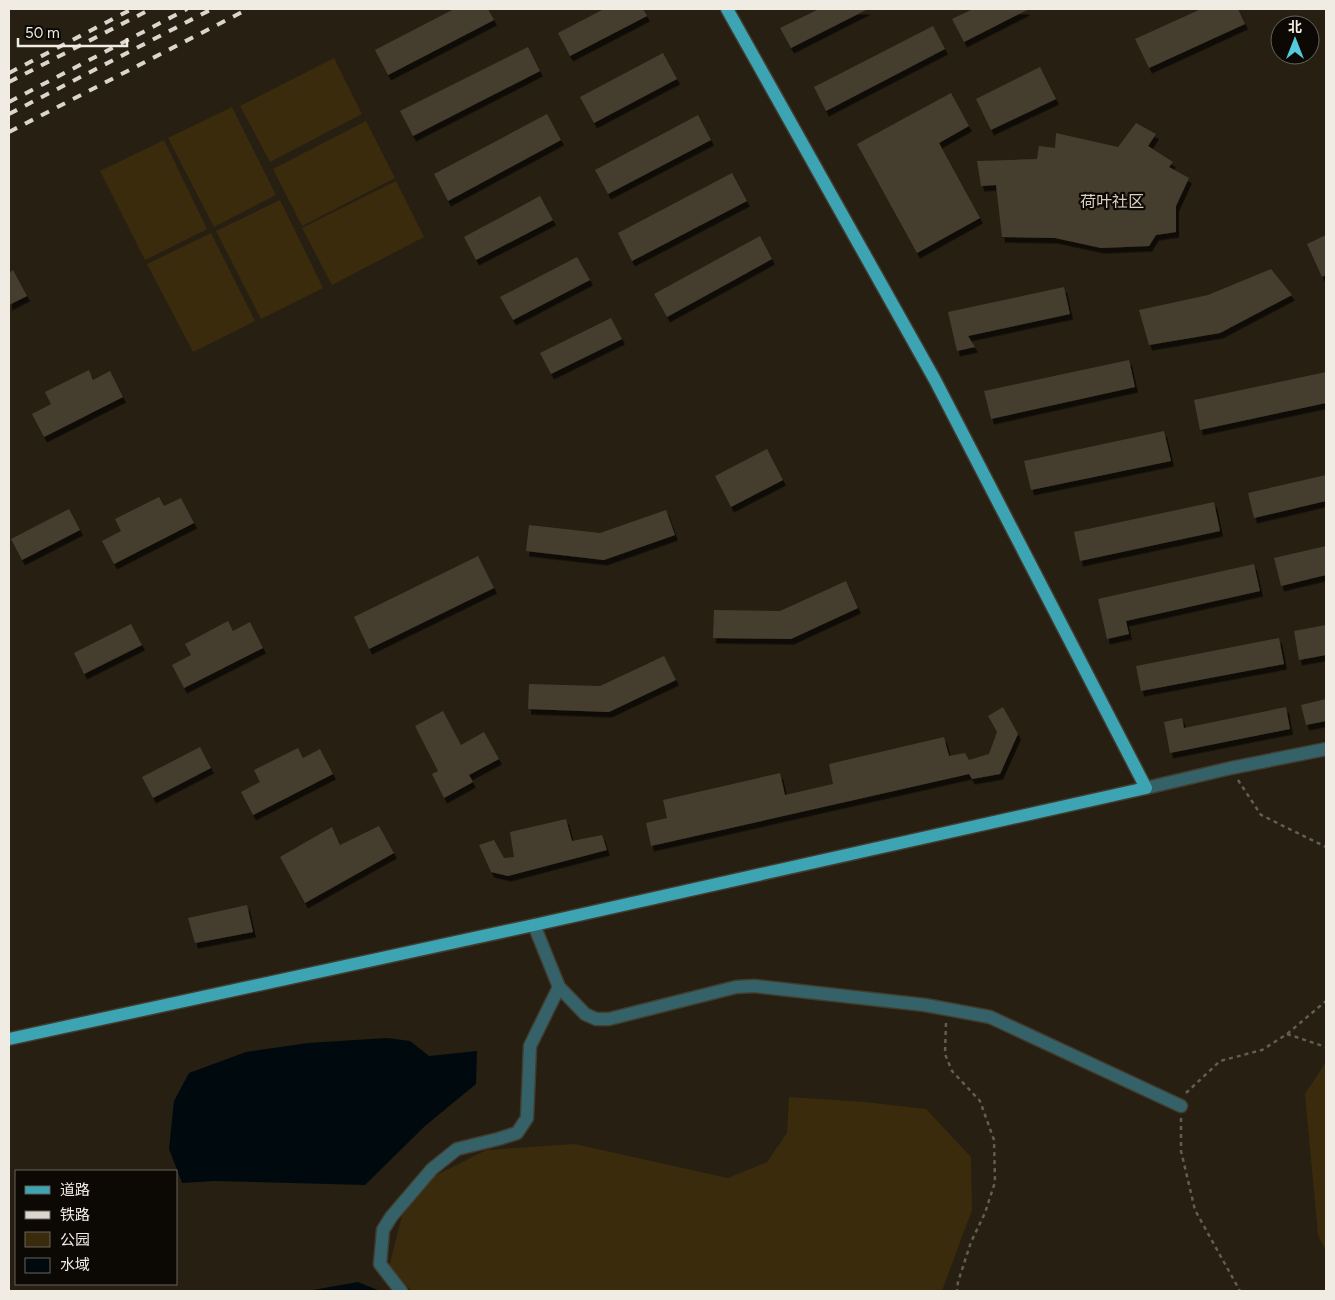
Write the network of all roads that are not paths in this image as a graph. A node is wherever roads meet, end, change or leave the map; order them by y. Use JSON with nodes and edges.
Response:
{"nodes":[{"id":1,"x":727,"y":9,"type":"edge"},
{"id":2,"x":1326,"y":749,"type":"edge"},
{"id":3,"x":1146,"y":788,"type":"junction"},
{"id":4,"x":534,"y":925,"type":"junction"},
{"id":5,"x":559,"y":987,"type":"junction"},
{"id":6,"x":9,"y":1039,"type":"edge"},
{"id":7,"x":1181,"y":1106,"type":"road end"},
{"id":8,"x":401,"y":1291,"type":"edge"}],
"edges":[{"from":1,"to":3,"type":"main road"},
{"from":2,"to":3,"type":"street"},
{"from":3,"to":4,"type":"main road"},
{"from":4,"to":5,"type":"street"},
{"from":4,"to":6,"type":"main road"},
{"from":5,"to":7,"type":"street"},
{"from":5,"to":8,"type":"street"}]}
